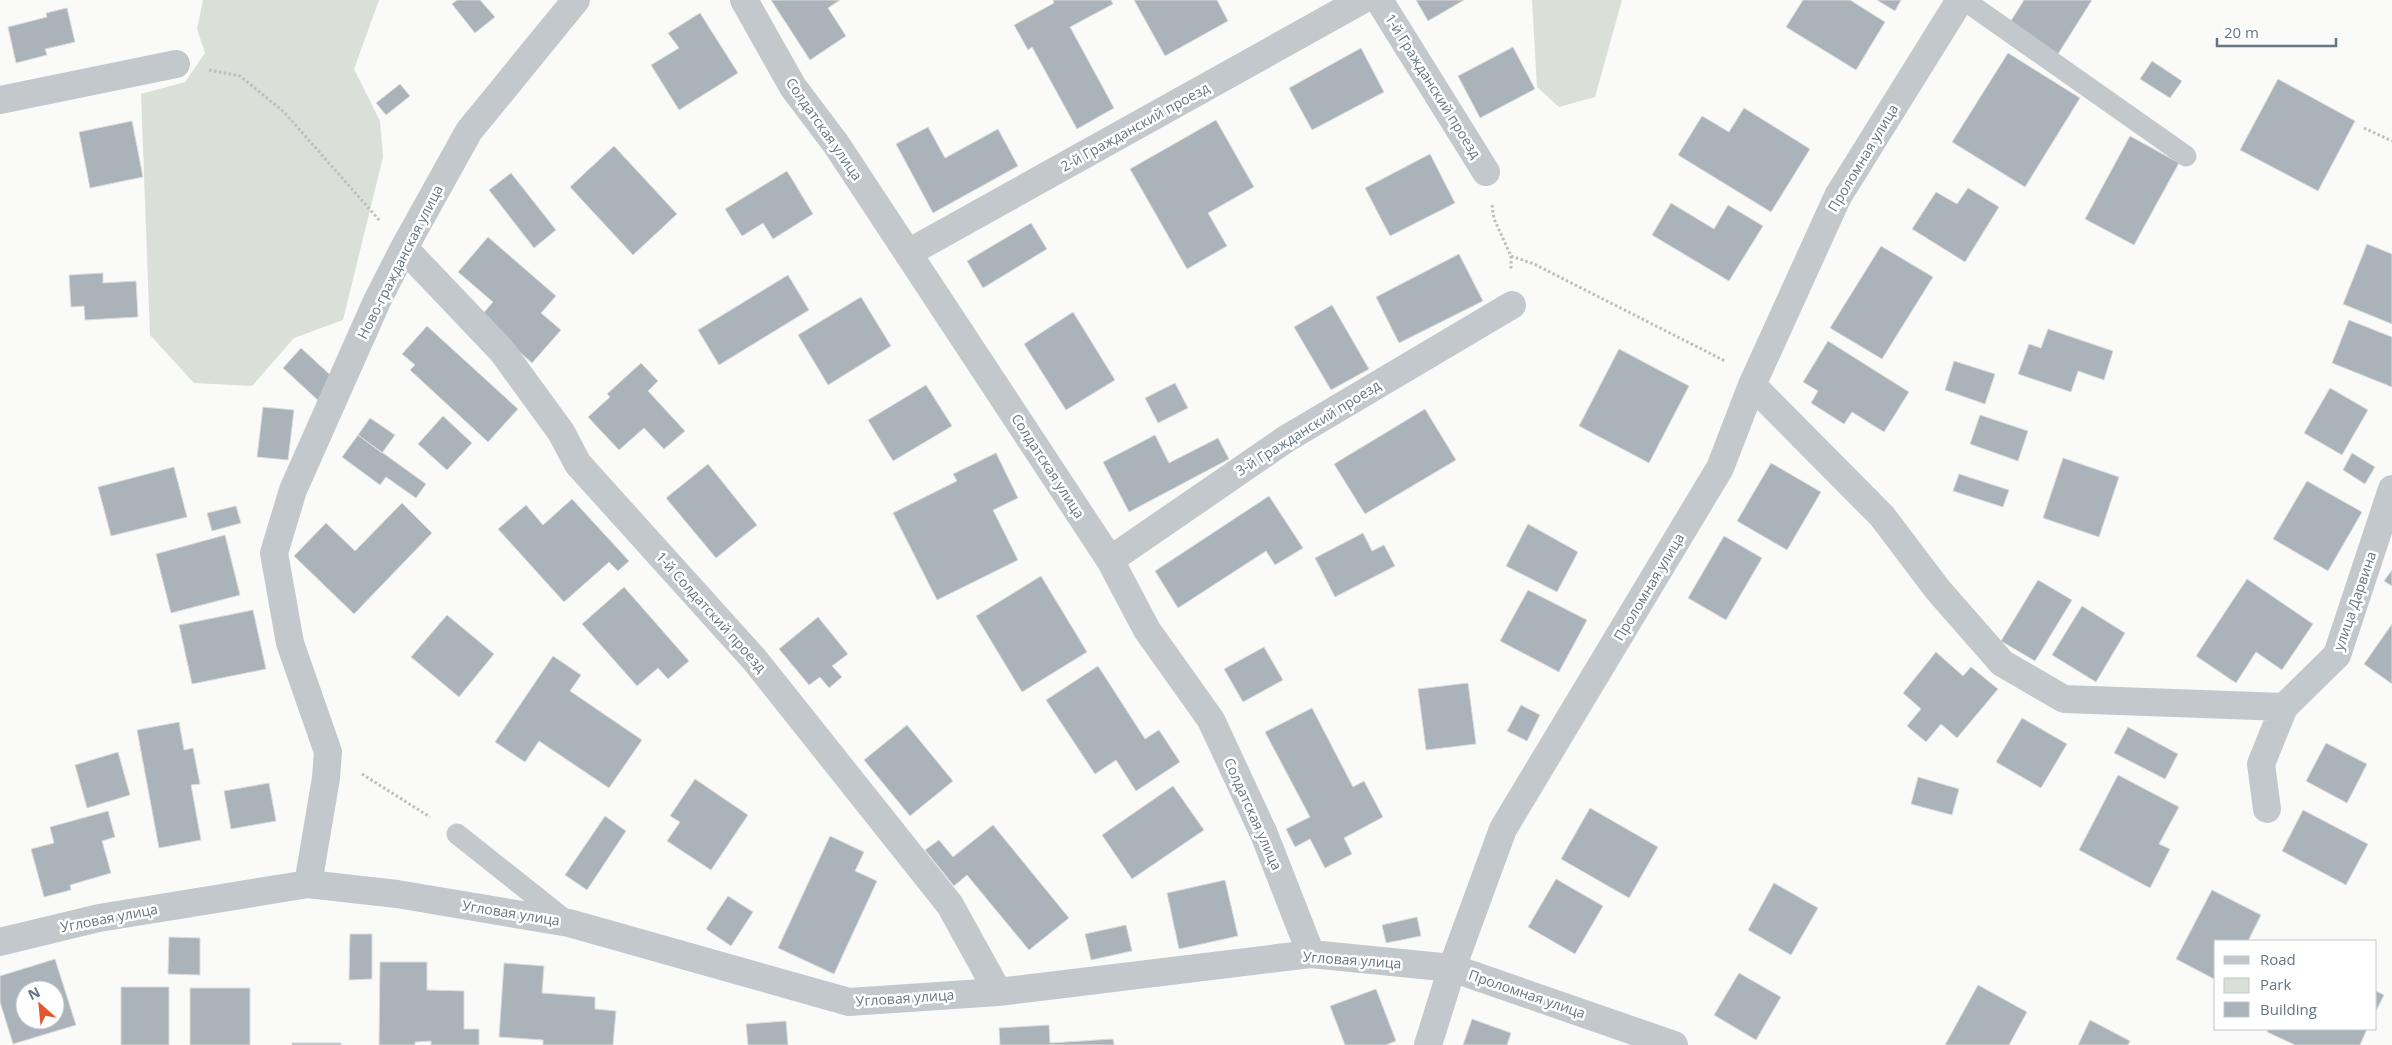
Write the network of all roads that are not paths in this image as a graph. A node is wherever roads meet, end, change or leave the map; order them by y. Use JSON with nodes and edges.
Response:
{"nodes":[{"id":1,"x":576,"y":0,"type":"edge"},
{"id":2,"x":744,"y":0,"type":"edge"},
{"id":3,"x":1362,"y":0,"type":"edge"},
{"id":4,"x":1379,"y":0,"type":"edge"},
{"id":5,"x":1960,"y":0,"type":"edge"},
{"id":6,"x":1964,"y":0,"type":"edge"},
{"id":7,"x":176,"y":64,"type":"road end"},
{"id":8,"x":0,"y":100,"type":"edge"},
{"id":9,"x":2186,"y":156,"type":"dead end"},
{"id":10,"x":1486,"y":172,"type":"road end"},
{"id":11,"x":404,"y":248,"type":"junction"},
{"id":12,"x":908,"y":253,"type":"junction"},
{"id":13,"x":1512,"y":305,"type":"dead end"},
{"id":14,"x":1752,"y":385,"type":"junction"},
{"id":15,"x":2392,"y":489,"type":"edge"},
{"id":16,"x":1110,"y":560,"type":"junction"},
{"id":17,"x":2284,"y":707,"type":"junction"},
{"id":18,"x":2267,"y":809,"type":"dead end"},
{"id":19,"x":457,"y":834,"type":"road end"},
{"id":20,"x":308,"y":884,"type":"junction"},
{"id":21,"x":570,"y":923,"type":"junction"},
{"id":22,"x":0,"y":942,"type":"edge"},
{"id":23,"x":1311,"y":954,"type":"junction"},
{"id":24,"x":1452,"y":968,"type":"junction"},
{"id":25,"x":998,"y":992,"type":"junction"},
{"id":26,"x":1428,"y":1045,"type":"edge"},
{"id":27,"x":1674,"y":1045,"type":"edge"}],
"edges":[{"from":1,"to":11,"type":"street","name":"Ново-гражданская улица"},
{"from":2,"to":12,"type":"street","name":"Солдатская улица"},
{"from":3,"to":12,"type":"street","name":"2-й Гражданский проезд"},
{"from":4,"to":10,"type":"street","name":"1-й Гражданский проезд"},
{"from":5,"to":14,"type":"street","name":"Проломная улица"},
{"from":6,"to":9,"type":"lane"},
{"from":7,"to":8,"type":"street"},
{"from":11,"to":20,"type":"street","name":"Ново-гражданская улица"},
{"from":11,"to":25,"type":"street","name":"1-й Солдатский проезд"},
{"from":12,"to":16,"type":"street","name":"Солдатская улица"},
{"from":13,"to":16,"type":"street","name":"3-й Гражданский проезд"},
{"from":14,"to":17,"type":"street"},
{"from":14,"to":24,"type":"street","name":"Проломная улица"},
{"from":15,"to":17,"type":"street","name":"улица Дарвина"},
{"from":16,"to":23,"type":"street","name":"Солдатская улица"},
{"from":17,"to":18,"type":"street","name":"улица Дарвина"},
{"from":19,"to":21,"type":"lane"},
{"from":20,"to":21,"type":"street","name":"Угловая улица"},
{"from":20,"to":22,"type":"street","name":"Угловая улица"},
{"from":21,"to":25,"type":"street","name":"Угловая улица"},
{"from":23,"to":24,"type":"street","name":"Угловая улица"},
{"from":23,"to":25,"type":"street","name":"Угловая улица"},
{"from":24,"to":26,"type":"street"},
{"from":24,"to":27,"type":"street","name":"Проломная улица"}]}
